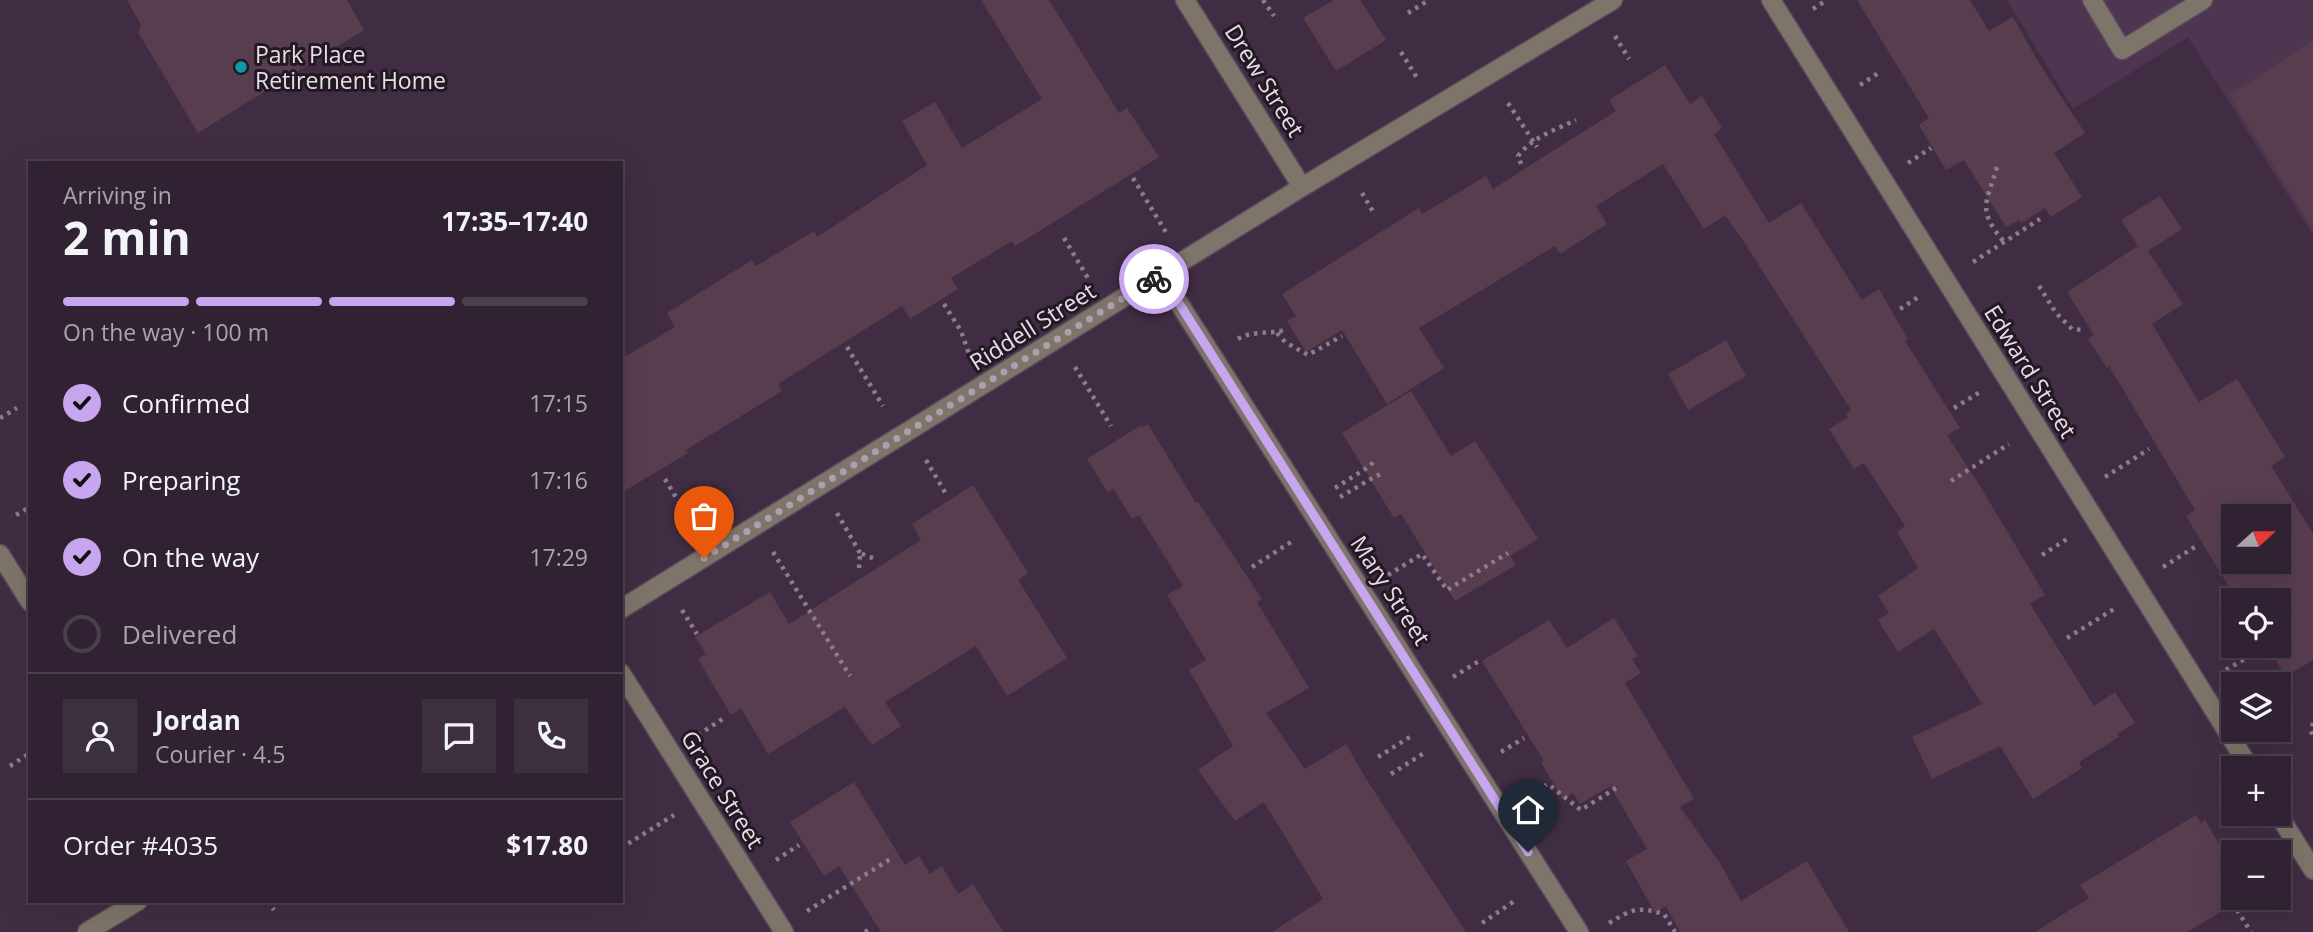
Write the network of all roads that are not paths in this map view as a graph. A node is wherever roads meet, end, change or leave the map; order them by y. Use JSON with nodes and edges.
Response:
{"nodes":[{"id":1,"x":1185,"y":0,"type":"edge"},
{"id":2,"x":1612,"y":0,"type":"edge"},
{"id":3,"x":1771,"y":0,"type":"edge"},
{"id":4,"x":2092,"y":0,"type":"edge"},
{"id":5,"x":2203,"y":0,"type":"edge"},
{"id":6,"x":1302,"y":187,"type":"junction"},
{"id":7,"x":1161,"y":275,"type":"junction"},
{"id":8,"x":0,"y":554,"type":"edge"},
{"id":9,"x":28,"y":599,"type":"edge"},
{"id":10,"x":623,"y":608,"type":"edge"},
{"id":11,"x":623,"y":676,"type":"edge"},
{"id":12,"x":2243,"y":756,"type":"edge"},
{"id":13,"x":2286,"y":826,"type":"edge"},
{"id":14,"x":2313,"y":870,"type":"edge"},
{"id":15,"x":135,"y":903,"type":"edge"},
{"id":16,"x":87,"y":932,"type":"edge"},
{"id":17,"x":783,"y":932,"type":"edge"},
{"id":18,"x":1579,"y":932,"type":"edge"}],
"edges":[{"from":1,"to":6,"type":"street","name":"Drew Street"},
{"from":2,"to":6,"type":"street","name":"Riddell Street"},
{"from":3,"to":12,"type":"street","name":"Edward Street"},
{"from":4,"to":5,"type":"street"},
{"from":6,"to":7,"type":"street","name":"Riddell Street"},
{"from":7,"to":10,"type":"street","name":"Riddell Street"},
{"from":7,"to":18,"type":"street","name":"Mary Street"},
{"from":8,"to":9,"type":"street"},
{"from":11,"to":17,"type":"street","name":"Grace Street"},
{"from":13,"to":14,"type":"street"},
{"from":15,"to":16,"type":"street"}]}
